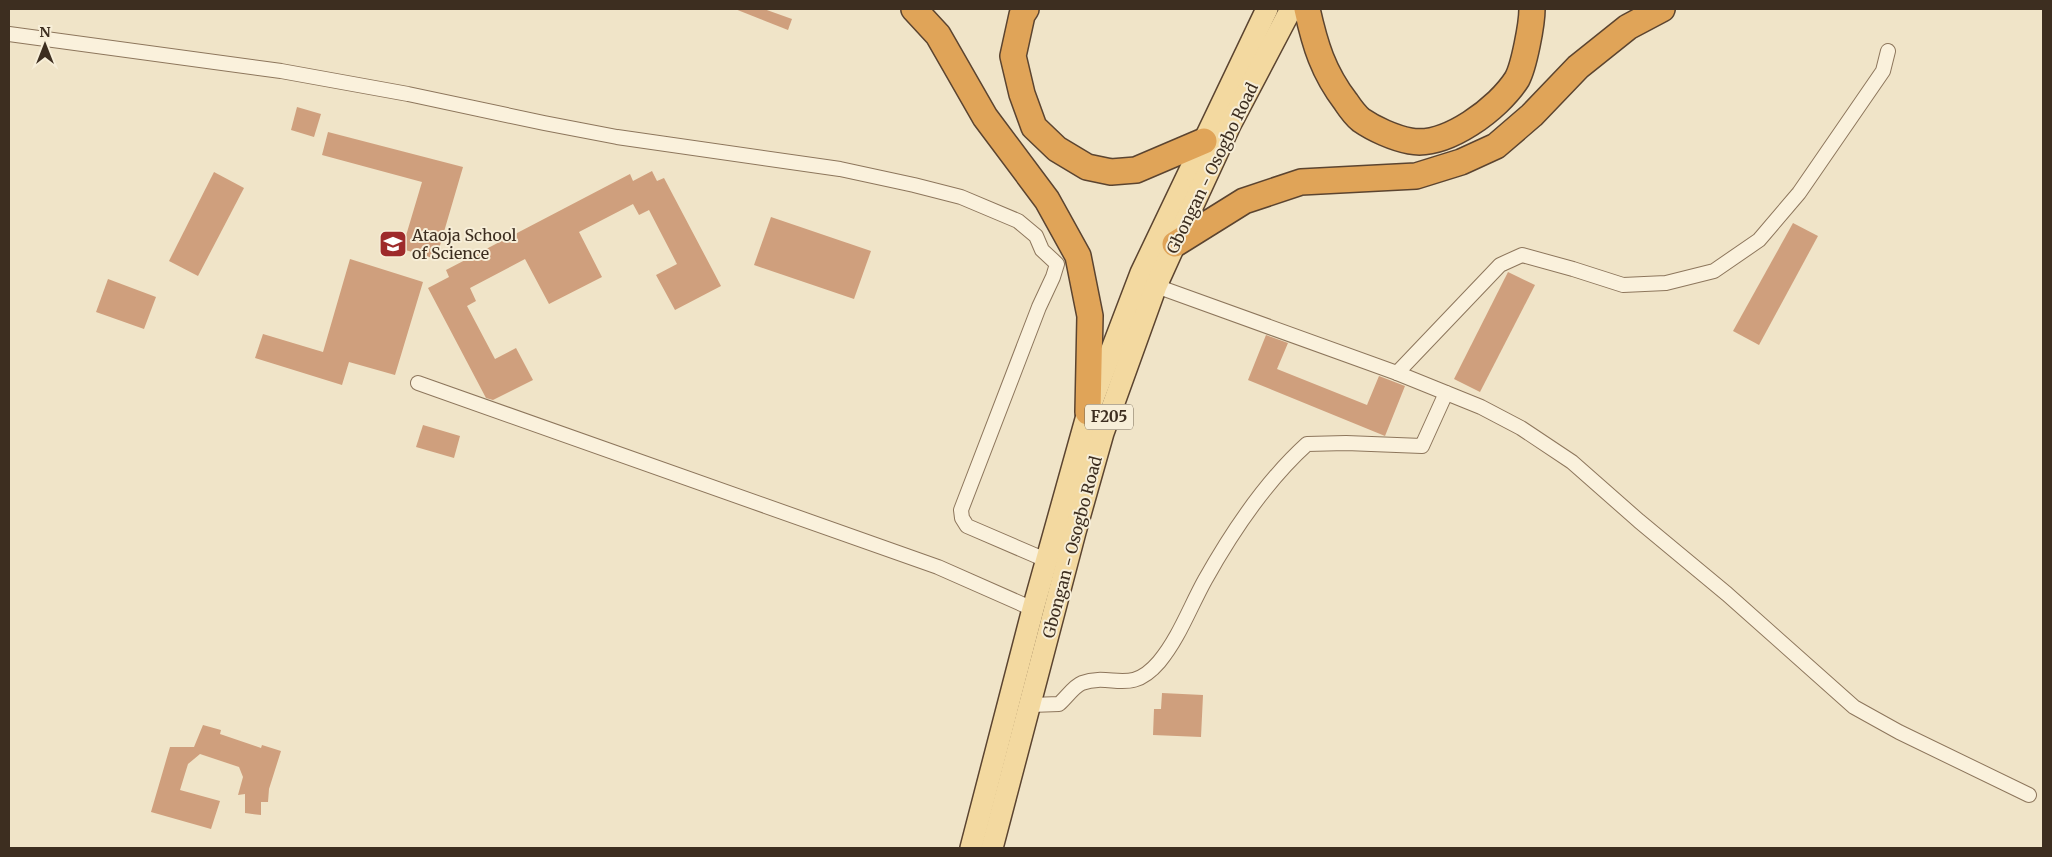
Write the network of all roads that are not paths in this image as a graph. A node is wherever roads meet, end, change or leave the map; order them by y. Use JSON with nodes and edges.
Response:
{"nodes":[{"id":1,"x":914,"y":9,"type":"edge"},
{"id":2,"x":1026,"y":9,"type":"edge"},
{"id":3,"x":1267,"y":9,"type":"edge"},
{"id":4,"x":1291,"y":9,"type":"edge"},
{"id":5,"x":1307,"y":9,"type":"edge"},
{"id":6,"x":1532,"y":9,"type":"edge"},
{"id":7,"x":1662,"y":9,"type":"edge"},
{"id":8,"x":9,"y":34,"type":"edge"},
{"id":9,"x":1888,"y":50,"type":"dead end"},
{"id":10,"x":1204,"y":141,"type":"junction"},
{"id":11,"x":1175,"y":244,"type":"junction"},
{"id":12,"x":1156,"y":286,"type":"junction"},
{"id":13,"x":1396,"y":373,"type":"junction"},
{"id":14,"x":418,"y":383,"type":"dead end"},
{"id":15,"x":1446,"y":393,"type":"junction"},
{"id":16,"x":1088,"y":412,"type":"junction"},
{"id":17,"x":1046,"y":560,"type":"junction"},
{"id":18,"x":1033,"y":609,"type":"junction"},
{"id":19,"x":1031,"y":705,"type":"junction"},
{"id":20,"x":2029,"y":795,"type":"dead end"},
{"id":21,"x":971,"y":848,"type":"edge"},
{"id":22,"x":992,"y":848,"type":"edge"}],
"edges":[{"from":1,"to":16,"type":"highway"},
{"from":2,"to":10,"type":"highway"},
{"from":3,"to":10,"type":"main road","name":"Gbongan - Osogbo Road","number":"F205"},
{"from":4,"to":11,"type":"main road","name":"Gbongan - Osogbo Road","number":"F205"},
{"from":5,"to":6,"type":"highway"},
{"from":7,"to":11,"type":"highway"},
{"from":8,"to":17,"type":"street"},
{"from":9,"to":13,"type":"street"},
{"from":10,"to":16,"type":"main road","name":"Gbongan - Osogbo Road","number":"F205"},
{"from":11,"to":12,"type":"main road","name":"Gbongan - Osogbo Road","number":"F205"},
{"from":12,"to":13,"type":"street"},
{"from":12,"to":19,"type":"main road","name":"Gbongan - Osogbo Road","number":"F205"},
{"from":13,"to":15,"type":"street"},
{"from":14,"to":18,"type":"street"},
{"from":15,"to":19,"type":"street"},
{"from":15,"to":20,"type":"street"},
{"from":16,"to":17,"type":"main road","name":"Gbongan - Osogbo Road","number":"F205"},
{"from":17,"to":18,"type":"main road","name":"Gbongan - Osogbo Road","number":"F205"},
{"from":18,"to":21,"type":"main road","name":"Gbongan - Osogbo Road","number":"F205"},
{"from":19,"to":22,"type":"main road","name":"Gbongan - Osogbo Road","number":"F205"}]}
